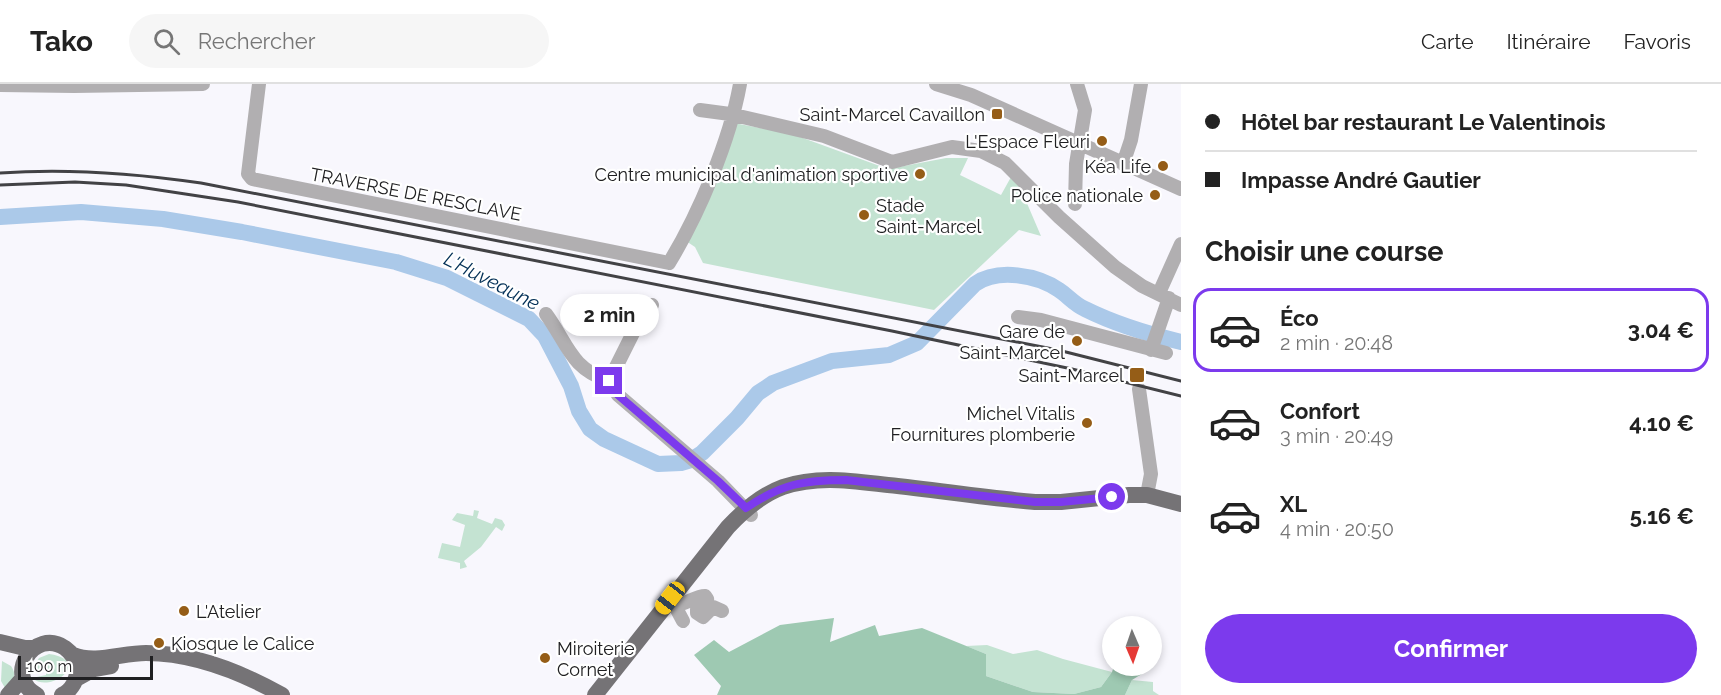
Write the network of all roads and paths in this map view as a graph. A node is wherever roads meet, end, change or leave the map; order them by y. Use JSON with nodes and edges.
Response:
{"nodes":[{"id":1,"x":203,"y":84,"type":"edge"},
{"id":2,"x":259,"y":84,"type":"edge"},
{"id":3,"x":740,"y":84,"type":"edge"},
{"id":4,"x":936,"y":84,"type":"edge"},
{"id":5,"x":1077,"y":84,"type":"edge"},
{"id":6,"x":1141,"y":84,"type":"edge"},
{"id":7,"x":0,"y":85,"type":"edge"},
{"id":8,"x":74,"y":85,"type":"edge"},
{"id":9,"x":153,"y":85,"type":"edge"},
{"id":10,"x":700,"y":110,"type":"dead end"},
{"id":11,"x":734,"y":115,"type":"junction"},
{"id":12,"x":1079,"y":144,"type":"junction"},
{"id":13,"x":1123,"y":164,"type":"junction"},
{"id":14,"x":1181,"y":189,"type":"edge"},
{"id":15,"x":1075,"y":204,"type":"dead end"},
{"id":16,"x":1181,"y":244,"type":"edge"},
{"id":17,"x":1170,"y":299,"type":"edge"},
{"id":18,"x":652,"y":305,"type":"dead end"},
{"id":19,"x":546,"y":314,"type":"dead end"},
{"id":20,"x":1018,"y":316,"type":"dead end"},
{"id":21,"x":1152,"y":347,"type":"junction"},
{"id":22,"x":1166,"y":353,"type":"dead end"},
{"id":23,"x":609,"y":381,"type":"junction"},
{"id":24,"x":1139,"y":389,"type":"dead end"},
{"id":25,"x":1147,"y":495,"type":"junction"},
{"id":26,"x":1181,"y":504,"type":"edge"},
{"id":27,"x":748,"y":512,"type":"junction"},
{"id":28,"x":697,"y":572,"type":"junction"},
{"id":29,"x":680,"y":586,"type":"junction"},
{"id":30,"x":675,"y":606,"type":"junction"},
{"id":31,"x":722,"y":611,"type":"dead end"},
{"id":32,"x":683,"y":621,"type":"dead end"},
{"id":33,"x":0,"y":642,"type":"edge"},
{"id":34,"x":34,"y":648,"type":"junction"},
{"id":35,"x":0,"y":653,"type":"edge"},
{"id":36,"x":73,"y":656,"type":"junction"},
{"id":37,"x":22,"y":672,"type":"junction"},
{"id":38,"x":76,"y":679,"type":"junction"},
{"id":39,"x":8,"y":695,"type":"edge"},
{"id":40,"x":37,"y":695,"type":"edge"},
{"id":41,"x":62,"y":695,"type":"edge"},
{"id":42,"x":257,"y":695,"type":"edge"},
{"id":43,"x":282,"y":695,"type":"edge"},
{"id":44,"x":594,"y":695,"type":"edge"},
{"id":45,"x":604,"y":695,"type":"edge"}],
"edges":[{"from":1,"to":9,"type":"street"},
{"from":2,"to":11,"type":"street","name":"TRAVERSE DE RESCLAVE"},
{"from":3,"to":11,"type":"street"},
{"from":4,"to":12,"type":"street"},
{"from":5,"to":12,"type":"street"},
{"from":6,"to":13,"type":"street"},
{"from":7,"to":8,"type":"street"},
{"from":8,"to":9,"type":"street"},
{"from":10,"to":11,"type":"street"},
{"from":11,"to":17,"type":"street"},
{"from":12,"to":13,"type":"street"},
{"from":12,"to":15,"type":"street"},
{"from":13,"to":14,"type":"street"},
{"from":16,"to":17,"type":"street"},
{"from":17,"to":21,"type":"street"},
{"from":18,"to":23,"type":"street"},
{"from":19,"to":23,"type":"street"},
{"from":20,"to":21,"type":"street"},
{"from":21,"to":22,"type":"street"},
{"from":23,"to":27,"type":"street"},
{"from":24,"to":25,"type":"street"},
{"from":25,"to":26,"type":"main road"},
{"from":25,"to":27,"type":"main road"},
{"from":27,"to":28,"type":"main road"},
{"from":28,"to":29,"type":"main road"},
{"from":28,"to":30,"type":"main road"},
{"from":29,"to":30,"type":"main road"},
{"from":29,"to":44,"type":"main road"},
{"from":30,"to":31,"type":"street"},
{"from":30,"to":32,"type":"street"},
{"from":30,"to":45,"type":"main road"},
{"from":33,"to":34,"type":"main road"},
{"from":34,"to":36,"type":"main road"},
{"from":34,"to":37,"type":"main road"},
{"from":35,"to":37,"type":"main road"},
{"from":36,"to":38,"type":"main road"},
{"from":36,"to":43,"type":"main road"},
{"from":37,"to":39,"type":"main road"},
{"from":37,"to":40,"type":"main road"},
{"from":38,"to":41,"type":"main road"},
{"from":38,"to":42,"type":"main road"}]}
